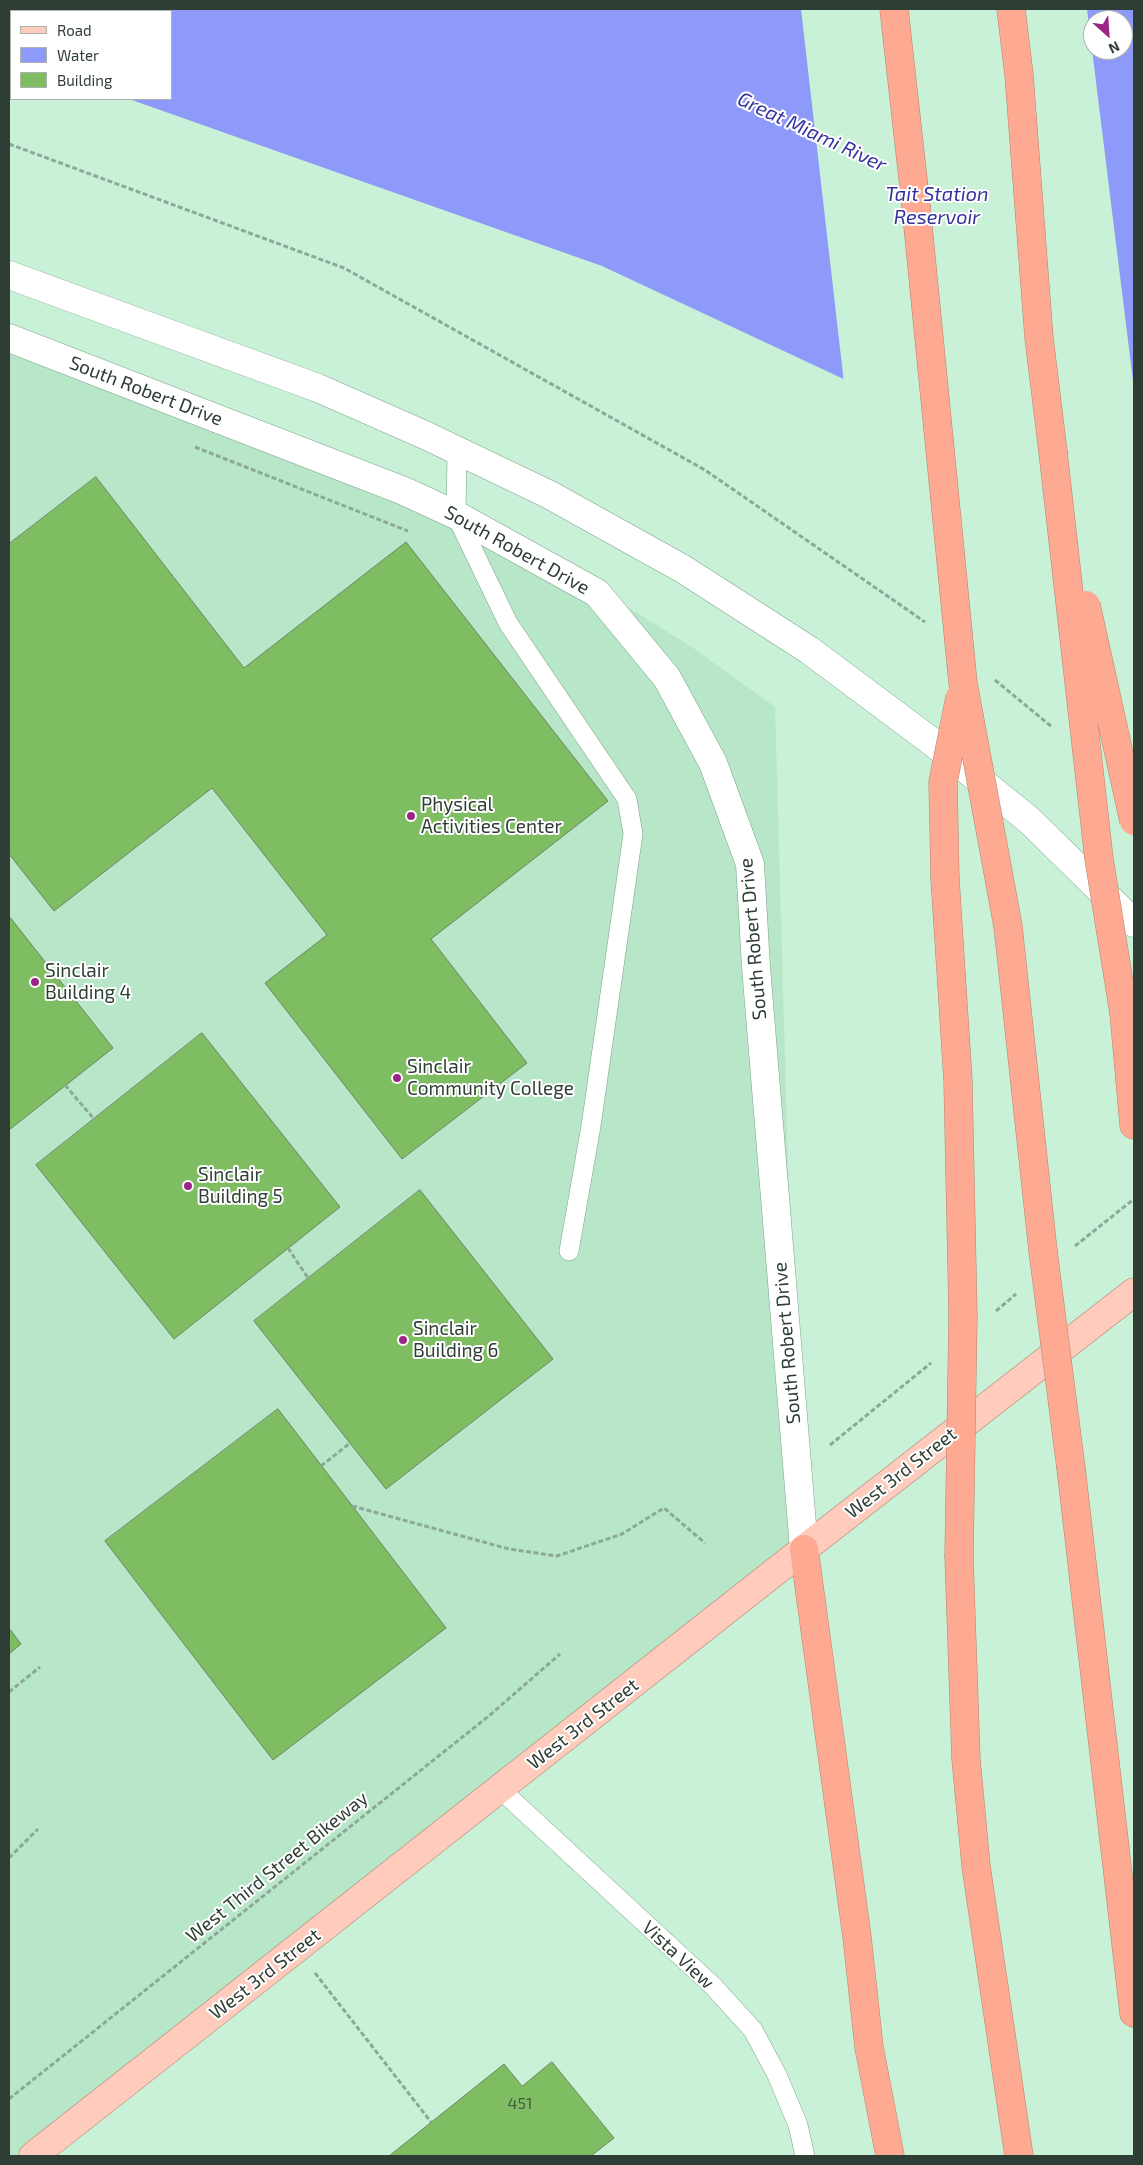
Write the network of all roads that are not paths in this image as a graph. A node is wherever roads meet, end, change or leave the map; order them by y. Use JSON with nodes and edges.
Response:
{"nodes":[{"id":1,"x":894,"y":9,"type":"edge"},
{"id":2,"x":1011,"y":9,"type":"edge"},
{"id":3,"x":9,"y":275,"type":"edge"},
{"id":4,"x":9,"y":338,"type":"edge"},
{"id":5,"x":457,"y":450,"type":"junction"},
{"id":6,"x":1053,"y":452,"type":"junction"},
{"id":7,"x":456,"y":515,"type":"junction"},
{"id":8,"x":963,"y":683,"type":"junction"},
{"id":9,"x":1134,"y":821,"type":"edge"},
{"id":10,"x":1134,"y":922,"type":"edge"},
{"id":11,"x":1134,"y":1125,"type":"edge"},
{"id":12,"x":569,"y":1251,"type":"dead end"},
{"id":13,"x":1134,"y":1292,"type":"edge"},
{"id":14,"x":804,"y":1549,"type":"junction"},
{"id":15,"x":500,"y":1789,"type":"junction"},
{"id":16,"x":1134,"y":2013,"type":"edge"},
{"id":17,"x":33,"y":2156,"type":"edge"},
{"id":18,"x":805,"y":2156,"type":"edge"},
{"id":19,"x":890,"y":2156,"type":"edge"},
{"id":20,"x":1019,"y":2156,"type":"edge"}],
"edges":[{"from":1,"to":8,"type":"highway","bridge":true},
{"from":2,"to":6,"type":"highway"},
{"from":3,"to":5,"type":"street"},
{"from":4,"to":7,"type":"street","name":"South Robert Drive"},
{"from":5,"to":7,"type":"lane"},
{"from":5,"to":10,"type":"street"},
{"from":6,"to":9,"type":"highway","bridge":true},
{"from":6,"to":11,"type":"highway","bridge":true},
{"from":7,"to":12,"type":"lane"},
{"from":7,"to":14,"type":"street","name":"South Robert Drive"},
{"from":8,"to":16,"type":"highway","bridge":true},
{"from":8,"to":20,"type":"highway","bridge":true},
{"from":13,"to":14,"type":"main road","name":"West 3rd Street"},
{"from":14,"to":15,"type":"main road","name":"West 3rd Street"},
{"from":14,"to":19,"type":"highway"},
{"from":15,"to":17,"type":"main road","name":"West 3rd Street"},
{"from":15,"to":18,"type":"lane","name":"Vista View"}]}
